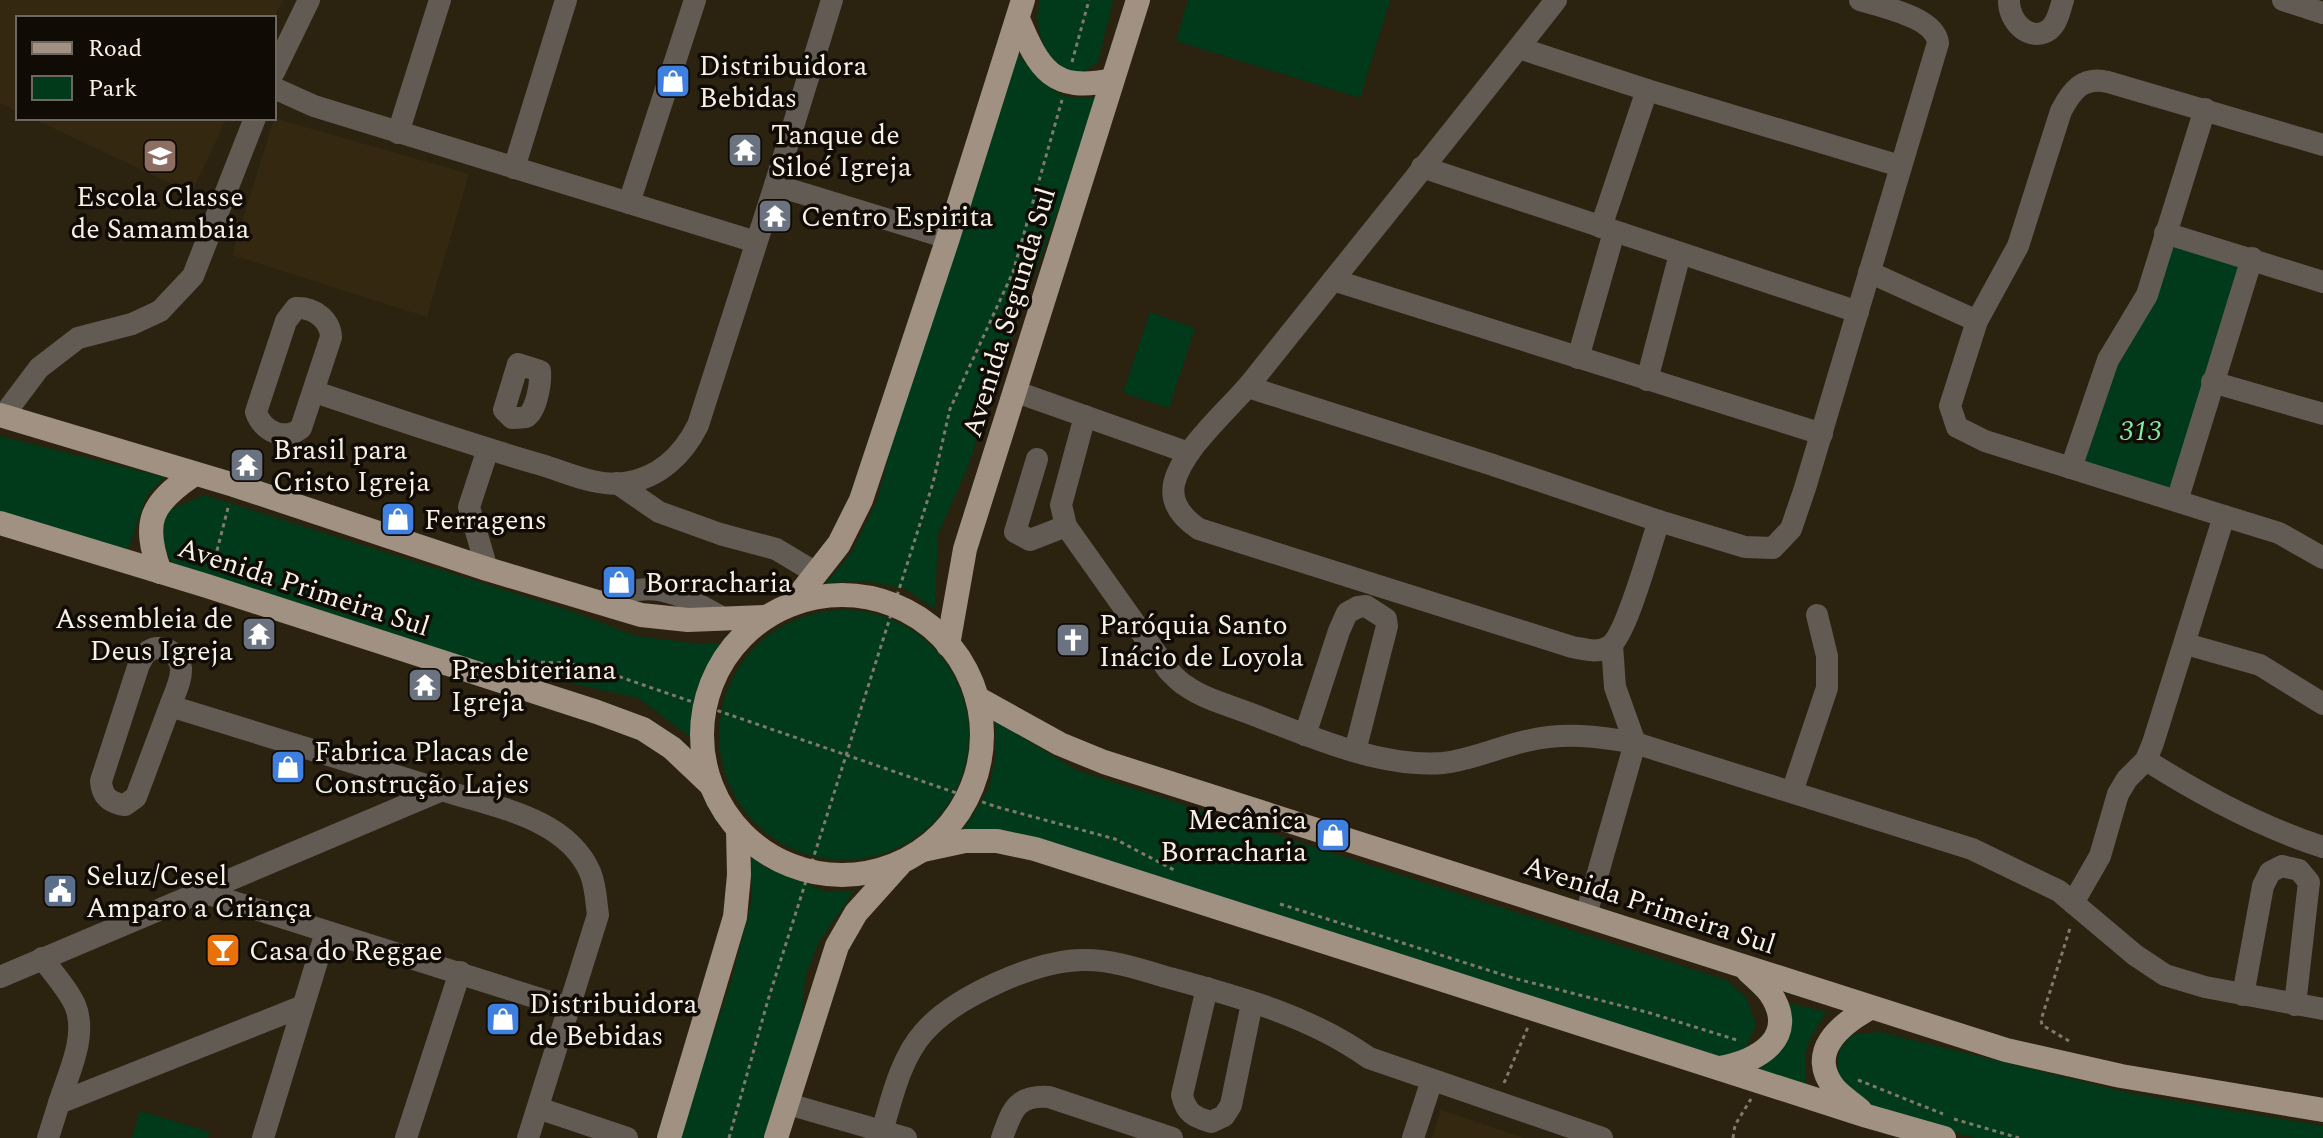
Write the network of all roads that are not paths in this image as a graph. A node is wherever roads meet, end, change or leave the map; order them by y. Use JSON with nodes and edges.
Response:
{"nodes":[{"id":1,"x":309,"y":0,"type":"edge"},
{"id":2,"x":440,"y":0,"type":"edge"},
{"id":3,"x":566,"y":0,"type":"edge"},
{"id":4,"x":695,"y":0,"type":"edge"},
{"id":5,"x":832,"y":0,"type":"edge"},
{"id":6,"x":1138,"y":0,"type":"edge"},
{"id":7,"x":1556,"y":0,"type":"edge"},
{"id":8,"x":1860,"y":0,"type":"edge"},
{"id":9,"x":2009,"y":0,"type":"edge"},
{"id":10,"x":2063,"y":0,"type":"edge"},
{"id":11,"x":2283,"y":0,"type":"edge"},
{"id":12,"x":1020,"y":9,"type":"edge"},
{"id":13,"x":2323,"y":13,"type":"edge"},
{"id":14,"x":1519,"y":48,"type":"junction"},
{"id":15,"x":276,"y":68,"type":"edge"},
{"id":16,"x":1112,"y":80,"type":"junction"},
{"id":17,"x":276,"y":89,"type":"edge"},
{"id":18,"x":1647,"y":90,"type":"junction"},
{"id":19,"x":2205,"y":109,"type":"junction"},
{"id":20,"x":254,"y":120,"type":"edge"},
{"id":21,"x":398,"y":133,"type":"junction"},
{"id":22,"x":2323,"y":145,"type":"edge"},
{"id":23,"x":1900,"y":166,"type":"junction"},
{"id":24,"x":1422,"y":167,"type":"junction"},
{"id":25,"x":514,"y":168,"type":"junction"},
{"id":26,"x":775,"y":185,"type":"junction"},
{"id":27,"x":629,"y":203,"type":"junction"},
{"id":28,"x":1607,"y":230,"type":"junction"},
{"id":29,"x":2165,"y":233,"type":"junction"},
{"id":30,"x":948,"y":238,"type":"junction"},
{"id":31,"x":756,"y":242,"type":"junction"},
{"id":32,"x":1680,"y":254,"type":"junction"},
{"id":33,"x":2252,"y":258,"type":"junction"},
{"id":34,"x":1869,"y":272,"type":"junction"},
{"id":35,"x":1333,"y":280,"type":"junction"},
{"id":36,"x":2323,"y":282,"type":"edge"},
{"id":37,"x":1858,"y":312,"type":"junction"},
{"id":38,"x":1977,"y":321,"type":"junction"},
{"id":39,"x":1578,"y":358,"type":"junction"},
{"id":40,"x":1647,"y":380,"type":"junction"},
{"id":41,"x":2212,"y":382,"type":"junction"},
{"id":42,"x":1248,"y":387,"type":"junction"},
{"id":43,"x":1014,"y":391,"type":"junction"},
{"id":44,"x":315,"y":392,"type":"junction"},
{"id":45,"x":2323,"y":414,"type":"edge"},
{"id":46,"x":1,"y":416,"type":"edge"},
{"id":47,"x":1085,"y":416,"type":"junction"},
{"id":48,"x":512,"y":418,"type":"dead end"},
{"id":49,"x":1822,"y":434,"type":"junction"},
{"id":50,"x":494,"y":451,"type":"junction"},
{"id":51,"x":1189,"y":453,"type":"junction"},
{"id":52,"x":1037,"y":459,"type":"dead end"},
{"id":53,"x":2071,"y":468,"type":"junction"},
{"id":54,"x":193,"y":475,"type":"junction"},
{"id":55,"x":617,"y":483,"type":"junction"},
{"id":56,"x":2177,"y":501,"type":"junction"},
{"id":57,"x":2224,"y":516,"type":"junction"},
{"id":58,"x":1659,"y":521,"type":"junction"},
{"id":59,"x":0,"y":523,"type":"edge"},
{"id":60,"x":1066,"y":526,"type":"junction"},
{"id":61,"x":2323,"y":558,"type":"edge"},
{"id":62,"x":487,"y":569,"type":"junction"},
{"id":63,"x":160,"y":572,"type":"junction"},
{"id":64,"x":816,"y":573,"type":"junction"},
{"id":65,"x":792,"y":604,"type":"junction"},
{"id":66,"x":1817,"y":615,"type":"dead end"},
{"id":67,"x":765,"y":617,"type":"junction"},
{"id":68,"x":2186,"y":644,"type":"junction"},
{"id":69,"x":948,"y":645,"type":"junction"},
{"id":70,"x":1612,"y":645,"type":"junction"},
{"id":71,"x":977,"y":698,"type":"junction"},
{"id":72,"x":2323,"y":704,"type":"edge"},
{"id":73,"x":170,"y":706,"type":"junction"},
{"id":74,"x":1305,"y":735,"type":"junction"},
{"id":75,"x":1635,"y":743,"type":"junction"},
{"id":76,"x":1355,"y":751,"type":"junction"},
{"id":77,"x":2146,"y":760,"type":"junction"},
{"id":78,"x":709,"y":783,"type":"junction"},
{"id":79,"x":442,"y":790,"type":"junction"},
{"id":80,"x":1792,"y":792,"type":"junction"},
{"id":81,"x":738,"y":830,"type":"junction"},
{"id":82,"x":2323,"y":847,"type":"edge"},
{"id":83,"x":923,"y":850,"type":"junction"},
{"id":84,"x":900,"y":864,"type":"junction"},
{"id":85,"x":202,"y":892,"type":"junction"},
{"id":86,"x":2076,"y":904,"type":"junction"},
{"id":87,"x":1586,"y":915,"type":"junction"},
{"id":88,"x":326,"y":932,"type":"junction"},
{"id":89,"x":42,"y":958,"type":"junction"},
{"id":90,"x":1742,"y":965,"type":"junction"},
{"id":91,"x":460,"y":972,"type":"junction"},
{"id":92,"x":0,"y":977,"type":"edge"},
{"id":93,"x":1207,"y":988,"type":"junction"},
{"id":94,"x":2243,"y":995,"type":"junction"},
{"id":95,"x":1252,"y":1003,"type":"junction"},
{"id":96,"x":2295,"y":1005,"type":"junction"},
{"id":97,"x":303,"y":1006,"type":"junction"},
{"id":98,"x":569,"y":1008,"type":"junction"},
{"id":99,"x":1870,"y":1008,"type":"junction"},
{"id":100,"x":2323,"y":1009,"type":"edge"},
{"id":101,"x":1719,"y":1068,"type":"junction"},
{"id":102,"x":1432,"y":1080,"type":"junction"},
{"id":103,"x":59,"y":1103,"type":"junction"},
{"id":104,"x":788,"y":1104,"type":"junction"},
{"id":105,"x":538,"y":1108,"type":"junction"},
{"id":106,"x":2323,"y":1110,"type":"edge"},
{"id":107,"x":1867,"y":1116,"type":"junction"},
{"id":108,"x":1136,"y":1132,"type":"edge"},
{"id":109,"x":881,"y":1134,"type":"edge"},
{"id":110,"x":48,"y":1138,"type":"edge"},
{"id":111,"x":263,"y":1138,"type":"edge"},
{"id":112,"x":406,"y":1138,"type":"edge"},
{"id":113,"x":528,"y":1138,"type":"edge"},
{"id":114,"x":627,"y":1138,"type":"edge"},
{"id":115,"x":669,"y":1138,"type":"edge"},
{"id":116,"x":776,"y":1138,"type":"edge"},
{"id":117,"x":906,"y":1138,"type":"edge"},
{"id":118,"x":1002,"y":1138,"type":"edge"},
{"id":119,"x":1172,"y":1138,"type":"edge"},
{"id":120,"x":1413,"y":1138,"type":"edge"},
{"id":121,"x":1602,"y":1138,"type":"edge"},
{"id":122,"x":1944,"y":1138,"type":"edge"}],
"edges":[{"from":1,"to":15,"type":"street"},
{"from":2,"to":21,"type":"street"},
{"from":3,"to":25,"type":"street"},
{"from":4,"to":27,"type":"street"},
{"from":5,"to":26,"type":"street"},
{"from":6,"to":16,"type":"main road","name":"Avenida Segunda Sul"},
{"from":7,"to":14,"type":"street"},
{"from":8,"to":23,"type":"street"},
{"from":9,"to":10,"type":"street"},
{"from":11,"to":13,"type":"street"},
{"from":12,"to":16,"type":"main road"},
{"from":12,"to":30,"type":"main road"},
{"from":14,"to":18,"type":"street"},
{"from":14,"to":24,"type":"street"},
{"from":16,"to":43,"type":"main road","name":"Avenida Segunda Sul"},
{"from":17,"to":21,"type":"street"},
{"from":18,"to":23,"type":"street"},
{"from":18,"to":28,"type":"street"},
{"from":19,"to":22,"type":"street"},
{"from":19,"to":29,"type":"street"},
{"from":19,"to":38,"type":"street"},
{"from":20,"to":46,"type":"street"},
{"from":21,"to":25,"type":"street"},
{"from":23,"to":34,"type":"street"},
{"from":24,"to":28,"type":"street"},
{"from":24,"to":35,"type":"street"},
{"from":25,"to":27,"type":"street"},
{"from":26,"to":30,"type":"street"},
{"from":26,"to":31,"type":"street"},
{"from":27,"to":31,"type":"street"},
{"from":28,"to":32,"type":"street"},
{"from":28,"to":39,"type":"street"},
{"from":29,"to":33,"type":"street"},
{"from":29,"to":53,"type":"street"},
{"from":30,"to":64,"type":"main road"},
{"from":31,"to":55,"type":"street"},
{"from":32,"to":37,"type":"street"},
{"from":32,"to":40,"type":"street"},
{"from":33,"to":36,"type":"street"},
{"from":33,"to":41,"type":"street"},
{"from":34,"to":37,"type":"street"},
{"from":34,"to":38,"type":"street"},
{"from":35,"to":39,"type":"street"},
{"from":35,"to":42,"type":"street"},
{"from":37,"to":49,"type":"street"},
{"from":38,"to":53,"type":"street"},
{"from":39,"to":40,"type":"street"},
{"from":40,"to":49,"type":"street"},
{"from":41,"to":45,"type":"street"},
{"from":41,"to":56,"type":"street"},
{"from":42,"to":51,"type":"street"},
{"from":42,"to":58,"type":"street"},
{"from":43,"to":47,"type":"street"},
{"from":43,"to":69,"type":"main road","name":"Avenida Segunda Sul"},
{"from":44,"to":44,"type":"street"},
{"from":44,"to":50,"type":"street"},
{"from":46,"to":54,"type":"main road"},
{"from":47,"to":51,"type":"street"},
{"from":47,"to":60,"type":"street"},
{"from":48,"to":50,"type":"street"},
{"from":49,"to":58,"type":"street"},
{"from":50,"to":55,"type":"street"},
{"from":50,"to":62,"type":"street"},
{"from":51,"to":70,"type":"street"},
{"from":52,"to":60,"type":"street"},
{"from":53,"to":56,"type":"street"},
{"from":54,"to":62,"type":"main road"},
{"from":54,"to":63,"type":"main road"},
{"from":55,"to":64,"type":"street"},
{"from":56,"to":57,"type":"street"},
{"from":57,"to":61,"type":"street"},
{"from":57,"to":68,"type":"street"},
{"from":58,"to":70,"type":"street"},
{"from":59,"to":63,"type":"main road","name":"Avenida Primeira Sul"},
{"from":60,"to":74,"type":"street"},
{"from":62,"to":67,"type":"main road"},
{"from":63,"to":78,"type":"main road","name":"Avenida Primeira Sul"},
{"from":64,"to":65,"type":"main road"},
{"from":65,"to":67,"type":"main road"},
{"from":65,"to":69,"type":"main road"},
{"from":66,"to":80,"type":"street"},
{"from":67,"to":78,"type":"main road"},
{"from":68,"to":72,"type":"street"},
{"from":68,"to":77,"type":"street"},
{"from":69,"to":71,"type":"main road"},
{"from":70,"to":75,"type":"street"},
{"from":71,"to":83,"type":"main road"},
{"from":71,"to":87,"type":"main road","name":"Avenida Primeira Sul"},
{"from":73,"to":73,"type":"street"},
{"from":73,"to":79,"type":"street"},
{"from":74,"to":76,"type":"street"},
{"from":74,"to":76,"type":"street"},
{"from":75,"to":76,"type":"street"},
{"from":75,"to":80,"type":"street"},
{"from":75,"to":87,"type":"street"},
{"from":77,"to":82,"type":"street"},
{"from":77,"to":86,"type":"street"},
{"from":78,"to":81,"type":"main road"},
{"from":79,"to":85,"type":"street"},
{"from":79,"to":98,"type":"street"},
{"from":80,"to":86,"type":"street"},
{"from":81,"to":84,"type":"main road"},
{"from":81,"to":115,"type":"main road"},
{"from":83,"to":84,"type":"main road"},
{"from":83,"to":101,"type":"main road"},
{"from":84,"to":104,"type":"main road"},
{"from":85,"to":88,"type":"street"},
{"from":85,"to":89,"type":"street"},
{"from":86,"to":94,"type":"street"},
{"from":87,"to":90,"type":"main road","name":"Avenida Primeira Sul"},
{"from":88,"to":91,"type":"street"},
{"from":88,"to":97,"type":"street"},
{"from":89,"to":92,"type":"street"},
{"from":89,"to":103,"type":"street"},
{"from":90,"to":99,"type":"main road","name":"Avenida Primeira Sul"},
{"from":90,"to":101,"type":"main road"},
{"from":91,"to":98,"type":"street"},
{"from":91,"to":112,"type":"street"},
{"from":93,"to":95,"type":"street"},
{"from":93,"to":95,"type":"street"},
{"from":93,"to":109,"type":"street"},
{"from":94,"to":96,"type":"street"},
{"from":94,"to":96,"type":"street"},
{"from":95,"to":102,"type":"street"},
{"from":96,"to":100,"type":"street"},
{"from":97,"to":103,"type":"street"},
{"from":97,"to":111,"type":"street"},
{"from":98,"to":105,"type":"street"},
{"from":99,"to":106,"type":"main road","name":"Avenida Primeira Sul"},
{"from":99,"to":107,"type":"main road"},
{"from":101,"to":107,"type":"main road"},
{"from":102,"to":120,"type":"street"},
{"from":102,"to":121,"type":"street"},
{"from":103,"to":110,"type":"street"},
{"from":104,"to":109,"type":"street"},
{"from":104,"to":116,"type":"main road"},
{"from":105,"to":113,"type":"street"},
{"from":105,"to":114,"type":"street"},
{"from":107,"to":122,"type":"main road"},
{"from":108,"to":118,"type":"street"},
{"from":108,"to":119,"type":"street"},
{"from":109,"to":117,"type":"street"}]}
